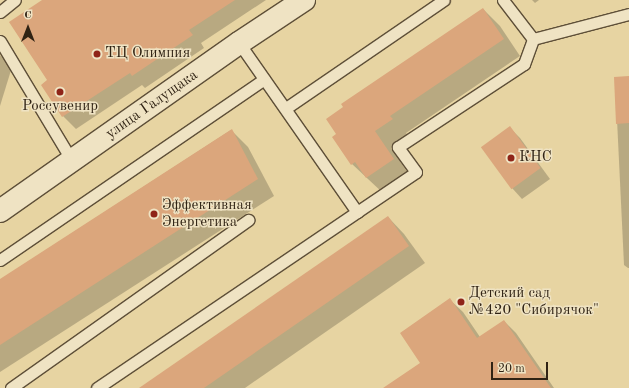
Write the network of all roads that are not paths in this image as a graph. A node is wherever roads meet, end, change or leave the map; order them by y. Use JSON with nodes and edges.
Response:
{"nodes":[{"id":1,"x":15,"y":0,"type":"edge"},
{"id":2,"x":304,"y":0,"type":"edge"},
{"id":3,"x":444,"y":0,"type":"edge"},
{"id":4,"x":503,"y":0,"type":"edge"},
{"id":5,"x":0,"y":12,"type":"edge"},
{"id":6,"x":629,"y":14,"type":"edge"},
{"id":7,"x":533,"y":39,"type":"junction"},
{"id":8,"x":0,"y":41,"type":"edge"},
{"id":9,"x":240,"y":43,"type":"junction"},
{"id":10,"x":264,"y":79,"type":"junction"},
{"id":11,"x":286,"y":108,"type":"junction"},
{"id":12,"x":72,"y":161,"type":"junction"},
{"id":13,"x":0,"y":211,"type":"edge"},
{"id":14,"x":357,"y":212,"type":"junction"},
{"id":15,"x":248,"y":220,"type":"dead end"},
{"id":16,"x":0,"y":260,"type":"edge"},
{"id":17,"x":11,"y":388,"type":"edge"},
{"id":18,"x":97,"y":388,"type":"edge"}],
"edges":[{"from":1,"to":5,"type":"lane"},
{"from":2,"to":9,"type":"street","name":"улица Галущака"},
{"from":3,"to":11,"type":"lane"},
{"from":4,"to":7,"type":"lane"},
{"from":6,"to":7,"type":"lane"},
{"from":7,"to":14,"type":"lane"},
{"from":8,"to":12,"type":"lane"},
{"from":9,"to":10,"type":"lane"},
{"from":9,"to":12,"type":"street","name":"улица Галущака"},
{"from":10,"to":11,"type":"lane"},
{"from":10,"to":16,"type":"lane"},
{"from":11,"to":14,"type":"lane"},
{"from":12,"to":13,"type":"street","name":"улица Галущака"},
{"from":14,"to":18,"type":"lane"},
{"from":15,"to":17,"type":"lane"}]}
